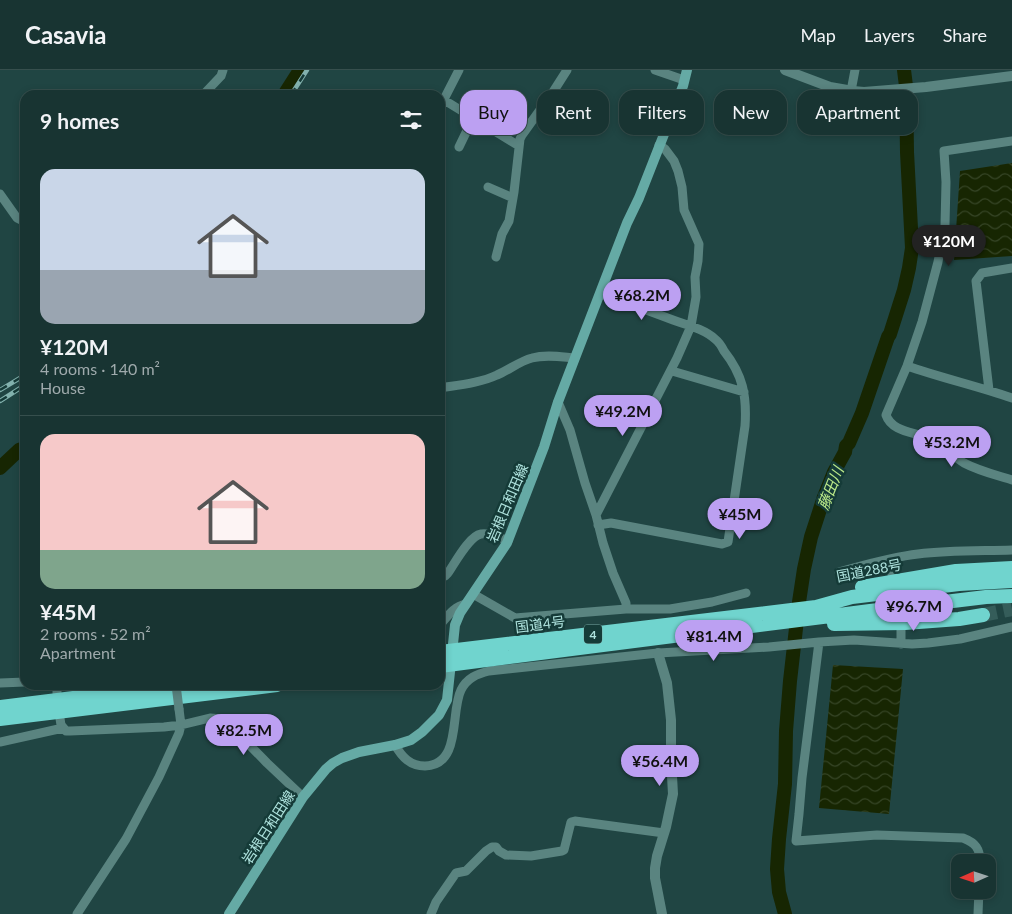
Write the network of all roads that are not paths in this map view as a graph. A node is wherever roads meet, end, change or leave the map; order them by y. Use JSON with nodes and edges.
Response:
{"nodes":[{"id":1,"x":223,"y":70,"type":"edge"},
{"id":2,"x":459,"y":70,"type":"edge"},
{"id":3,"x":567,"y":70,"type":"edge"},
{"id":4,"x":654,"y":70,"type":"edge"},
{"id":5,"x":785,"y":70,"type":"edge"},
{"id":6,"x":855,"y":70,"type":"edge"},
{"id":7,"x":686,"y":75,"type":"edge"},
{"id":8,"x":1012,"y":76,"type":"edge"},
{"id":9,"x":208,"y":90,"type":"edge"},
{"id":10,"x":847,"y":90,"type":"edge"},
{"id":11,"x":851,"y":90,"type":"edge"},
{"id":12,"x":895,"y":90,"type":"edge"},
{"id":13,"x":445,"y":98,"type":"edge"},
{"id":14,"x":445,"y":105,"type":"edge"},
{"id":15,"x":460,"y":112,"type":"edge"},
{"id":16,"x":465,"y":135,"type":"edge"},
{"id":17,"x":501,"y":135,"type":"edge"},
{"id":18,"x":1012,"y":141,"type":"edge"},
{"id":19,"x":659,"y":145,"type":"junction"},
{"id":20,"x":519,"y":146,"type":"junction"},
{"id":21,"x":459,"y":147,"type":"dead end"},
{"id":22,"x":488,"y":187,"type":"dead end"},
{"id":23,"x":0,"y":194,"type":"edge"},
{"id":24,"x":513,"y":198,"type":"junction"},
{"id":25,"x":20,"y":219,"type":"edge"},
{"id":26,"x":496,"y":257,"type":"dead end"},
{"id":27,"x":1012,"y":268,"type":"edge"},
{"id":28,"x":600,"y":294,"type":"junction"},
{"id":29,"x":691,"y":326,"type":"junction"},
{"id":30,"x":575,"y":358,"type":"junction"},
{"id":31,"x":907,"y":366,"type":"junction"},
{"id":32,"x":672,"y":371,"type":"junction"},
{"id":33,"x":445,"y":387,"type":"edge"},
{"id":34,"x":989,"y":390,"type":"junction"},
{"id":35,"x":744,"y":392,"type":"junction"},
{"id":36,"x":1012,"y":398,"type":"edge"},
{"id":37,"x":558,"y":402,"type":"junction"},
{"id":38,"x":1012,"y":480,"type":"edge"},
{"id":39,"x":596,"y":515,"type":"junction"},
{"id":40,"x":598,"y":525,"type":"junction"},
{"id":41,"x":508,"y":541,"type":"junction"},
{"id":42,"x":1012,"y":550,"type":"edge"},
{"id":43,"x":895,"y":558,"type":"junction"},
{"id":44,"x":1012,"y":568,"type":"edge"},
{"id":45,"x":838,"y":572,"type":"dead end"},
{"id":46,"x":892,"y":575,"type":"dead end"},
{"id":47,"x":445,"y":576,"type":"edge"},
{"id":48,"x":1012,"y":581,"type":"edge"},
{"id":49,"x":746,"y":593,"type":"dead end"},
{"id":50,"x":473,"y":594,"type":"junction"},
{"id":51,"x":1012,"y":596,"type":"edge"},
{"id":52,"x":466,"y":604,"type":"junction"},
{"id":53,"x":626,"y":609,"type":"junction"},
{"id":54,"x":815,"y":613,"type":"junction"},
{"id":55,"x":983,"y":615,"type":"tunnel mouth"},
{"id":56,"x":773,"y":618,"type":"junction"},
{"id":57,"x":445,"y":620,"type":"edge"},
{"id":58,"x":731,"y":624,"type":"junction"},
{"id":59,"x":901,"y":627,"type":"dead end"},
{"id":60,"x":1012,"y":627,"type":"edge"},
{"id":61,"x":816,"y":642,"type":"junction"},
{"id":62,"x":901,"y":644,"type":"junction"},
{"id":63,"x":446,"y":652,"type":"edge"},
{"id":64,"x":658,"y":653,"type":"junction"},
{"id":65,"x":446,"y":666,"type":"edge"},
{"id":66,"x":20,"y":682,"type":"edge"},
{"id":67,"x":0,"y":683,"type":"edge"},
{"id":68,"x":57,"y":690,"type":"edge"},
{"id":69,"x":149,"y":690,"type":"edge"},
{"id":70,"x":177,"y":690,"type":"edge"},
{"id":71,"x":225,"y":690,"type":"edge"},
{"id":72,"x":58,"y":706,"type":"junction"},
{"id":73,"x":2,"y":718,"type":"edge"},
{"id":74,"x":181,"y":725,"type":"junction"},
{"id":75,"x":63,"y":728,"type":"junction"},
{"id":76,"x":0,"y":742,"type":"edge"},
{"id":77,"x":395,"y":745,"type":"junction"},
{"id":78,"x":303,"y":798,"type":"junction"},
{"id":79,"x":664,"y":833,"type":"junction"},
{"id":80,"x":980,"y":854,"type":"edge"},
{"id":81,"x":979,"y":899,"type":"edge"},
{"id":82,"x":77,"y":914,"type":"edge"},
{"id":83,"x":229,"y":914,"type":"edge"},
{"id":84,"x":430,"y":914,"type":"edge"},
{"id":85,"x":662,"y":914,"type":"edge"},
{"id":86,"x":978,"y":914,"type":"edge"}],
"edges":[{"from":1,"to":9,"type":"street"},
{"from":2,"to":13,"type":"street"},
{"from":3,"to":20,"type":"street"},
{"from":4,"to":7,"type":"street"},
{"from":5,"to":10,"type":"street"},
{"from":6,"to":11,"type":"street"},
{"from":7,"to":19,"type":"main road","name":"岩根日和田線"},
{"from":8,"to":12,"type":"street"},
{"from":14,"to":15,"type":"street"},
{"from":16,"to":21,"type":"street"},
{"from":17,"to":20,"type":"street"},
{"from":18,"to":31,"type":"street"},
{"from":19,"to":28,"type":"main road","name":"岩根日和田線"},
{"from":19,"to":29,"type":"street"},
{"from":20,"to":24,"type":"street"},
{"from":22,"to":24,"type":"street"},
{"from":23,"to":25,"type":"street"},
{"from":24,"to":26,"type":"street"},
{"from":27,"to":34,"type":"street"},
{"from":28,"to":29,"type":"street"},
{"from":28,"to":30,"type":"main road","name":"岩根日和田線"},
{"from":29,"to":32,"type":"street"},
{"from":29,"to":35,"type":"street"},
{"from":30,"to":33,"type":"street"},
{"from":30,"to":37,"type":"main road","name":"岩根日和田線"},
{"from":31,"to":34,"type":"street"},
{"from":31,"to":38,"type":"street"},
{"from":32,"to":35,"type":"street"},
{"from":32,"to":39,"type":"street"},
{"from":34,"to":36,"type":"street"},
{"from":35,"to":40,"type":"street"},
{"from":37,"to":39,"type":"street"},
{"from":37,"to":41,"type":"main road","name":"岩根日和田線"},
{"from":39,"to":40,"type":"street"},
{"from":40,"to":53,"type":"street"},
{"from":41,"to":47,"type":"street"},
{"from":41,"to":50,"type":"main road","name":"岩根日和田線"},
{"from":42,"to":43,"type":"street"},
{"from":43,"to":45,"type":"street"},
{"from":43,"to":46,"type":"street"},
{"from":44,"to":54,"type":"highway","name":"国道288号"},
{"from":48,"to":54,"type":"highway"},
{"from":49,"to":53,"type":"street"},
{"from":50,"to":52,"type":"main road","name":"岩根日和田線"},
{"from":50,"to":53,"type":"street"},
{"from":51,"to":54,"type":"highway"},
{"from":52,"to":57,"type":"street"},
{"from":52,"to":63,"type":"main road","name":"岩根日和田線"},
{"from":54,"to":55,"type":"highway","name":"国道288号"},
{"from":54,"to":56,"type":"highway","name":"国道288号"},
{"from":54,"to":56,"type":"highway","name":"国道288号"},
{"from":56,"to":58,"type":"highway","name":"国道288号"},
{"from":56,"to":58,"type":"highway","name":"国道288号"},
{"from":58,"to":63,"type":"highway","name":"国道4号","number":"4"},
{"from":58,"to":65,"type":"highway","number":"4"},
{"from":59,"to":62,"type":"street"},
{"from":60,"to":62,"type":"street"},
{"from":61,"to":62,"type":"street"},
{"from":61,"to":64,"type":"street"},
{"from":61,"to":80,"type":"street"},
{"from":63,"to":65,"type":"main road","name":"岩根日和田線"},
{"from":64,"to":77,"type":"street"},
{"from":64,"to":79,"type":"street"},
{"from":65,"to":77,"type":"main road","name":"岩根日和田線"},
{"from":66,"to":67,"type":"street"},
{"from":68,"to":72,"type":"street"},
{"from":69,"to":72,"type":"highway"},
{"from":70,"to":74,"type":"street","bridge":true},
{"from":71,"to":72,"type":"highway"},
{"from":72,"to":73,"type":"highway"},
{"from":72,"to":75,"type":"street"},
{"from":74,"to":75,"type":"street"},
{"from":74,"to":78,"type":"street"},
{"from":74,"to":82,"type":"street"},
{"from":75,"to":76,"type":"street"},
{"from":77,"to":78,"type":"main road","name":"岩根日和田線"},
{"from":78,"to":83,"type":"main road","name":"岩根日和田線"},
{"from":79,"to":84,"type":"street"},
{"from":79,"to":85,"type":"street"},
{"from":81,"to":86,"type":"street"}]}
